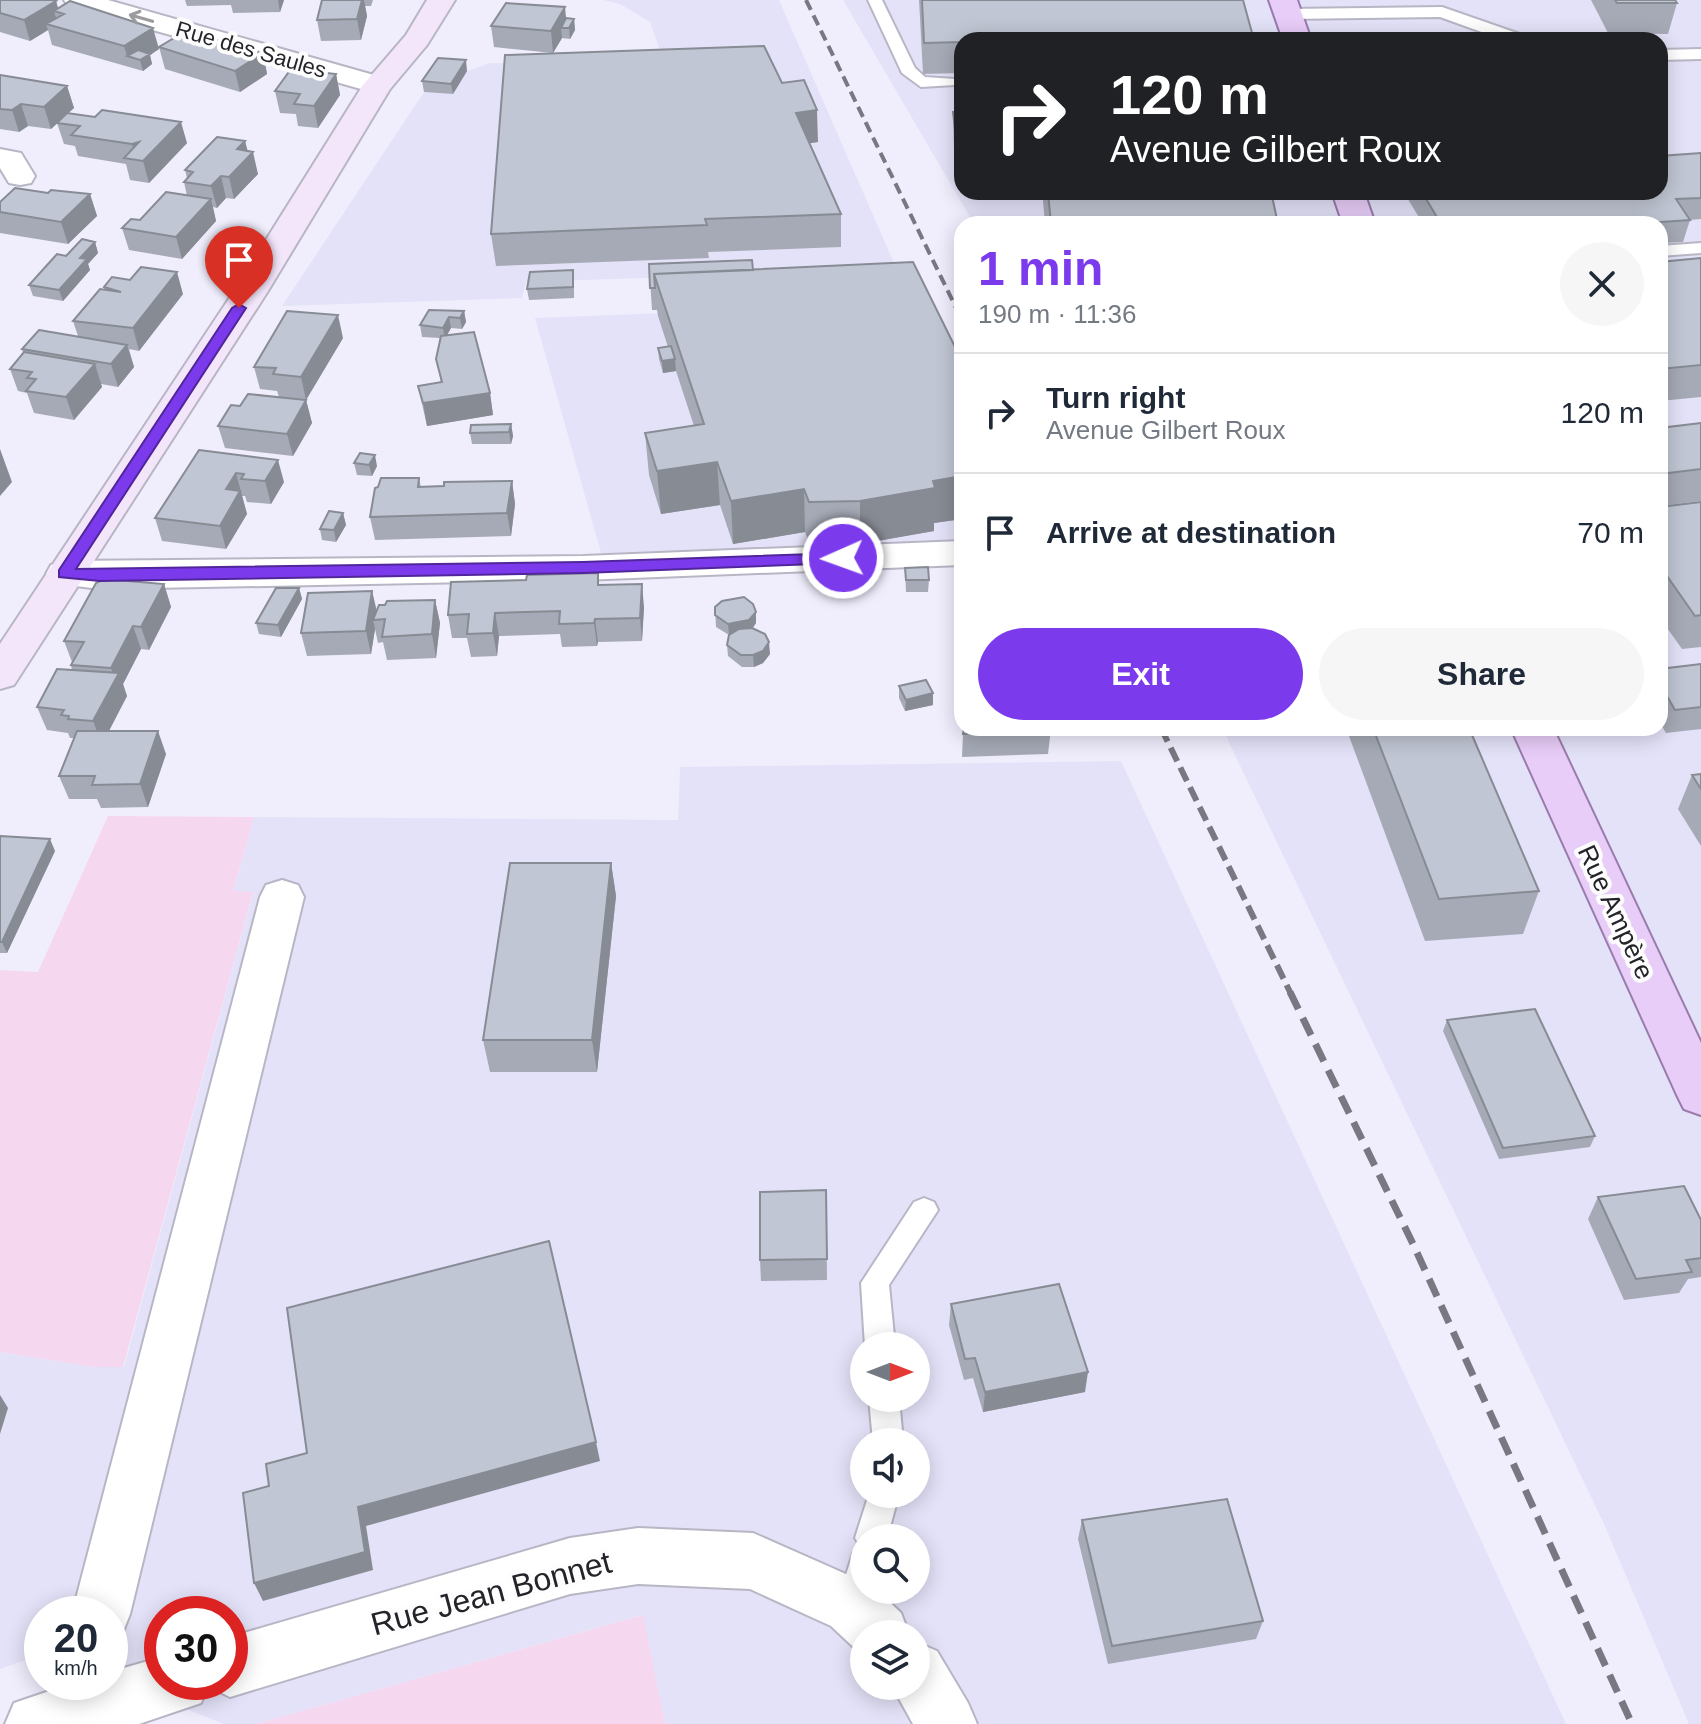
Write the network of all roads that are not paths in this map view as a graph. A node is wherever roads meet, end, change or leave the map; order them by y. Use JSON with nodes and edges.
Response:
{"nodes":[{"id":1,"x":78,"y":0,"type":"edge"},
{"id":2,"x":875,"y":0,"type":"edge"},
{"id":3,"x":452,"y":4,"type":"edge"},
{"id":4,"x":1290,"y":18,"type":"edge"},
{"id":5,"x":1495,"y":32,"type":"edge"},
{"id":6,"x":1701,"y":54,"type":"edge"},
{"id":7,"x":1668,"y":55,"type":"edge"},
{"id":8,"x":949,"y":82,"type":"dead end"},
{"id":9,"x":378,"y":85,"type":"junction"},
{"id":10,"x":1701,"y":248,"type":"edge"},
{"id":11,"x":1668,"y":250,"type":"edge"},
{"id":12,"x":954,"y":553,"type":"edge"},
{"id":13,"x":65,"y":574,"type":"junction"},
{"id":14,"x":0,"y":675,"type":"edge"},
{"id":15,"x":1536,"y":736,"type":"edge"},
{"id":16,"x":282,"y":897,"type":"dead end"},
{"id":17,"x":1701,"y":1095,"type":"edge"},
{"id":18,"x":924,"y":1210,"type":"dead end"},
{"id":19,"x":879,"y":1332,"type":"edge"},
{"id":20,"x":106,"y":1596,"type":"edge"},
{"id":21,"x":850,"y":1596,"type":"edge"},
{"id":22,"x":248,"y":1662,"type":"edge"},
{"id":23,"x":144,"y":1690,"type":"edge"},
{"id":24,"x":930,"y":1695,"type":"edge"},
{"id":25,"x":65,"y":1706,"type":"edge"},
{"id":26,"x":947,"y":1724,"type":"edge"}],
"edges":[{"from":9,"to":1,"type":"street","name":"Rue des Saules","one_way":true},
{"from":2,"to":8,"type":"lane"},
{"from":3,"to":9,"type":"main road"},
{"from":4,"to":5,"type":"lane"},
{"from":6,"to":7,"type":"lane"},
{"from":9,"to":13,"type":"main road"},
{"from":10,"to":11,"type":"lane"},
{"from":12,"to":13,"type":"street"},
{"from":13,"to":14,"type":"main road"},
{"from":15,"to":17,"type":"main road","name":"Rue Ampère"},
{"from":16,"to":20,"type":"street"},
{"from":18,"to":19,"type":"lane"},
{"from":21,"to":22,"type":"street","name":"Rue Jean Bonnet"},
{"from":23,"to":25,"type":"street"},
{"from":24,"to":26,"type":"street"}]}
